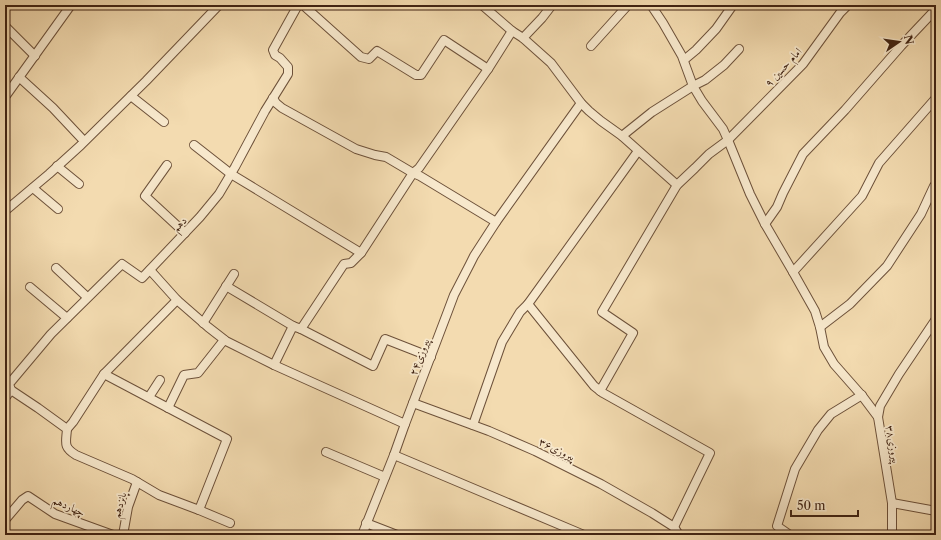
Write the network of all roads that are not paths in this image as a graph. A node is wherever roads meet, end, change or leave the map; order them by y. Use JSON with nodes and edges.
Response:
{"nodes":[{"id":1,"x":71,"y":5,"type":"edge"},
{"id":2,"x":298,"y":5,"type":"edge"},
{"id":3,"x":303,"y":5,"type":"edge"},
{"id":4,"x":482,"y":5,"type":"edge"},
{"id":5,"x":552,"y":5,"type":"edge"},
{"id":6,"x":628,"y":5,"type":"edge"},
{"id":7,"x":652,"y":5,"type":"edge"},
{"id":8,"x":733,"y":5,"type":"edge"},
{"id":9,"x":848,"y":5,"type":"edge"},
{"id":10,"x":217,"y":6,"type":"edge"},
{"id":11,"x":936,"y":9,"type":"edge"},
{"id":12,"x":5,"y":26,"type":"edge"},
{"id":13,"x":512,"y":31,"type":"junction"},
{"id":14,"x":523,"y":38,"type":"junction"},
{"id":15,"x":591,"y":46,"type":"dead end"},
{"id":16,"x":739,"y":49,"type":"dead end"},
{"id":17,"x":35,"y":56,"type":"junction"},
{"id":18,"x":684,"y":60,"type":"junction"},
{"id":19,"x":488,"y":69,"type":"junction"},
{"id":20,"x":19,"y":77,"type":"junction"},
{"id":21,"x":693,"y":86,"type":"junction"},
{"id":22,"x":5,"y":96,"type":"edge"},
{"id":23,"x":131,"y":96,"type":"junction"},
{"id":24,"x":273,"y":98,"type":"junction"},
{"id":25,"x":936,"y":98,"type":"edge"},
{"id":26,"x":581,"y":102,"type":"junction"},
{"id":27,"x":164,"y":122,"type":"dead end"},
{"id":28,"x":622,"y":136,"type":"junction"},
{"id":29,"x":728,"y":140,"type":"junction"},
{"id":30,"x":84,"y":141,"type":"junction"},
{"id":31,"x":194,"y":145,"type":"dead end"},
{"id":32,"x":638,"y":151,"type":"junction"},
{"id":33,"x":167,"y":165,"type":"dead end"},
{"id":34,"x":57,"y":166,"type":"junction"},
{"id":35,"x":413,"y":173,"type":"junction"},
{"id":36,"x":231,"y":174,"type":"junction"},
{"id":37,"x":79,"y":184,"type":"dead end"},
{"id":38,"x":677,"y":185,"type":"junction"},
{"id":39,"x":936,"y":186,"type":"edge"},
{"id":40,"x":33,"y":188,"type":"junction"},
{"id":41,"x":5,"y":210,"type":"edge"},
{"id":42,"x":58,"y":210,"type":"dead end"},
{"id":43,"x":496,"y":222,"type":"junction"},
{"id":44,"x":765,"y":224,"type":"junction"},
{"id":45,"x":185,"y":233,"type":"junction"},
{"id":46,"x":361,"y":253,"type":"junction"},
{"id":47,"x":56,"y":268,"type":"dead end"},
{"id":48,"x":150,"y":270,"type":"junction"},
{"id":49,"x":793,"y":272,"type":"junction"},
{"id":50,"x":234,"y":274,"type":"dead end"},
{"id":51,"x":226,"y":286,"type":"junction"},
{"id":52,"x":30,"y":287,"type":"dead end"},
{"id":53,"x":88,"y":297,"type":"junction"},
{"id":54,"x":177,"y":300,"type":"junction"},
{"id":55,"x":528,"y":304,"type":"junction"},
{"id":56,"x":66,"y":318,"type":"junction"},
{"id":57,"x":936,"y":319,"type":"edge"},
{"id":58,"x":203,"y":323,"type":"junction"},
{"id":59,"x":293,"y":326,"type":"junction"},
{"id":60,"x":820,"y":327,"type":"junction"},
{"id":61,"x":301,"y":329,"type":"junction"},
{"id":62,"x":224,"y":340,"type":"junction"},
{"id":63,"x":431,"y":357,"type":"junction"},
{"id":64,"x":274,"y":365,"type":"junction"},
{"id":65,"x":104,"y":374,"type":"junction"},
{"id":66,"x":160,"y":380,"type":"dead end"},
{"id":67,"x":8,"y":385,"type":"edge"},
{"id":68,"x":600,"y":391,"type":"junction"},
{"id":69,"x":862,"y":395,"type":"junction"},
{"id":70,"x":149,"y":397,"type":"junction"},
{"id":71,"x":5,"y":398,"type":"edge"},
{"id":72,"x":413,"y":403,"type":"junction"},
{"id":73,"x":168,"y":408,"type":"junction"},
{"id":74,"x":878,"y":417,"type":"junction"},
{"id":75,"x":405,"y":424,"type":"junction"},
{"id":76,"x":473,"y":426,"type":"junction"},
{"id":77,"x":67,"y":429,"type":"junction"},
{"id":78,"x":326,"y":452,"type":"dead end"},
{"id":79,"x":394,"y":455,"type":"junction"},
{"id":80,"x":385,"y":477,"type":"junction"},
{"id":81,"x":137,"y":482,"type":"junction"},
{"id":82,"x":892,"y":503,"type":"junction"},
{"id":83,"x":199,"y":510,"type":"junction"},
{"id":84,"x":936,"y":511,"type":"edge"},
{"id":85,"x":5,"y":520,"type":"edge"},
{"id":86,"x":230,"y":523,"type":"dead end"},
{"id":87,"x":366,"y":523,"type":"junction"},
{"id":88,"x":677,"y":533,"type":"edge"},
{"id":89,"x":113,"y":535,"type":"edge"},
{"id":90,"x":124,"y":535,"type":"edge"},
{"id":91,"x":362,"y":535,"type":"edge"},
{"id":92,"x":397,"y":535,"type":"edge"},
{"id":93,"x":584,"y":535,"type":"edge"},
{"id":94,"x":790,"y":535,"type":"edge"},
{"id":95,"x":892,"y":535,"type":"edge"}],
"edges":[{"from":1,"to":17,"type":"street"},
{"from":2,"to":24,"type":"street","name":"دهم"},
{"from":3,"to":19,"type":"street"},
{"from":4,"to":13,"type":"street"},
{"from":5,"to":14,"type":"street"},
{"from":6,"to":15,"type":"street"},
{"from":7,"to":18,"type":"street","name":"پیروزی۳۸"},
{"from":8,"to":18,"type":"street"},
{"from":9,"to":29,"type":"street","name":"امام حسین ۹"},
{"from":10,"to":23,"type":"street"},
{"from":11,"to":44,"type":"street"},
{"from":12,"to":17,"type":"street"},
{"from":13,"to":14,"type":"street"},
{"from":13,"to":19,"type":"street"},
{"from":14,"to":26,"type":"street"},
{"from":16,"to":21,"type":"street"},
{"from":17,"to":20,"type":"street"},
{"from":18,"to":21,"type":"street","name":"پیروزی۳۸"},
{"from":19,"to":35,"type":"street"},
{"from":20,"to":22,"type":"street"},
{"from":20,"to":30,"type":"street"},
{"from":21,"to":28,"type":"street"},
{"from":21,"to":29,"type":"street","name":"پیروزی۳۸"},
{"from":23,"to":27,"type":"street"},
{"from":23,"to":30,"type":"street"},
{"from":24,"to":35,"type":"street"},
{"from":24,"to":36,"type":"street","name":"دهم"},
{"from":25,"to":49,"type":"street"},
{"from":26,"to":28,"type":"street"},
{"from":26,"to":43,"type":"street","name":"پیروزی۲۴"},
{"from":28,"to":32,"type":"street"},
{"from":29,"to":38,"type":"street","name":"امام حسین ۹"},
{"from":29,"to":44,"type":"street","name":"پیروزی۳۸"},
{"from":30,"to":34,"type":"street"},
{"from":31,"to":36,"type":"street"},
{"from":32,"to":38,"type":"street"},
{"from":32,"to":55,"type":"street"},
{"from":33,"to":45,"type":"street"},
{"from":34,"to":37,"type":"street"},
{"from":34,"to":40,"type":"street"},
{"from":35,"to":43,"type":"street"},
{"from":35,"to":46,"type":"street"},
{"from":36,"to":45,"type":"street","name":"دهم"},
{"from":36,"to":46,"type":"street"},
{"from":38,"to":68,"type":"street","name":"امام حسین ۹"},
{"from":39,"to":60,"type":"street"},
{"from":40,"to":41,"type":"street"},
{"from":40,"to":42,"type":"street"},
{"from":43,"to":63,"type":"street","name":"پیروزی۲۴"},
{"from":44,"to":49,"type":"street","name":"پیروزی۳۸"},
{"from":45,"to":48,"type":"street","name":"دهم"},
{"from":46,"to":61,"type":"street"},
{"from":47,"to":53,"type":"street"},
{"from":48,"to":53,"type":"street"},
{"from":48,"to":54,"type":"street"},
{"from":49,"to":60,"type":"street","name":"پیروزی۳۸"},
{"from":50,"to":51,"type":"street"},
{"from":51,"to":58,"type":"street"},
{"from":51,"to":59,"type":"street"},
{"from":52,"to":56,"type":"street"},
{"from":53,"to":56,"type":"street"},
{"from":54,"to":58,"type":"street"},
{"from":54,"to":65,"type":"street"},
{"from":55,"to":68,"type":"street"},
{"from":55,"to":76,"type":"street"},
{"from":56,"to":67,"type":"street"},
{"from":57,"to":74,"type":"street"},
{"from":58,"to":62,"type":"street"},
{"from":59,"to":61,"type":"street"},
{"from":59,"to":64,"type":"street"},
{"from":60,"to":69,"type":"street","name":"پیروزی۳۸"},
{"from":61,"to":63,"type":"street"},
{"from":62,"to":64,"type":"street"},
{"from":62,"to":73,"type":"street"},
{"from":63,"to":72,"type":"street","name":"پیروزی۲۴"},
{"from":64,"to":75,"type":"street"},
{"from":65,"to":70,"type":"street"},
{"from":65,"to":77,"type":"street"},
{"from":66,"to":70,"type":"street"},
{"from":67,"to":71,"type":"street"},
{"from":67,"to":77,"type":"street"},
{"from":68,"to":88,"type":"street"},
{"from":69,"to":74,"type":"street","name":"پیروزی۳۸"},
{"from":69,"to":94,"type":"street"},
{"from":70,"to":73,"type":"street"},
{"from":72,"to":75,"type":"street","name":"پیروزی۲۴"},
{"from":72,"to":76,"type":"street","name":"پیروزی۳۶"},
{"from":73,"to":83,"type":"street"},
{"from":74,"to":82,"type":"street","name":"پیروزی۳۸"},
{"from":75,"to":79,"type":"street","name":"پیروزی۲۴"},
{"from":76,"to":88,"type":"street","name":"پیروزی۳۶"},
{"from":77,"to":81,"type":"street"},
{"from":78,"to":80,"type":"street"},
{"from":79,"to":80,"type":"street","name":"پیروزی۲۴"},
{"from":79,"to":93,"type":"street"},
{"from":80,"to":87,"type":"street","name":"پیروزی۲۴"},
{"from":81,"to":83,"type":"street"},
{"from":81,"to":90,"type":"street","name":"پانزدهم"},
{"from":82,"to":84,"type":"street"},
{"from":82,"to":95,"type":"street","name":"پیروزی۳۸"},
{"from":83,"to":86,"type":"street"},
{"from":85,"to":89,"type":"street","name":"چهاردهم"},
{"from":87,"to":91,"type":"street","name":"پیروزی۲۴"},
{"from":87,"to":92,"type":"street"}]}
